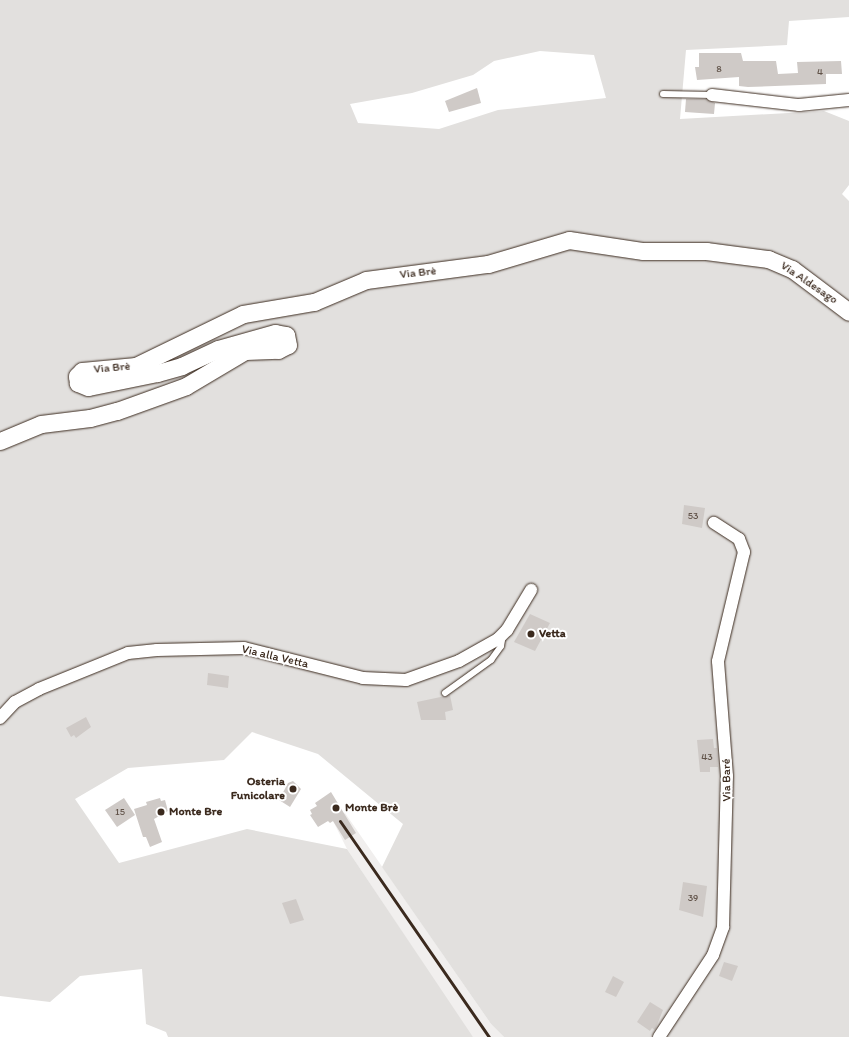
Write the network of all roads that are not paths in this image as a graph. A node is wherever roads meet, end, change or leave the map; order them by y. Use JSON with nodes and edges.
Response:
{"nodes":[{"id":1,"x":663,"y":94,"type":"dead end"},
{"id":2,"x":712,"y":95,"type":"joint"},
{"id":3,"x":849,"y":100,"type":"edge"},
{"id":4,"x":696,"y":251,"type":"joint"},
{"id":5,"x":849,"y":312,"type":"edge"},
{"id":6,"x":0,"y":441,"type":"edge"},
{"id":7,"x":714,"y":523,"type":"dead end"},
{"id":8,"x":531,"y":590,"type":"dead end"},
{"id":9,"x":502,"y":636,"type":"junction"},
{"id":10,"x":445,"y":693,"type":"dead end"},
{"id":11,"x":0,"y":718,"type":"edge"},
{"id":12,"x":658,"y":1037,"type":"edge"}],
"edges":[{"from":1,"to":2,"type":"lane"},
{"from":2,"to":3,"type":"street"},
{"from":4,"to":5,"type":"street","name":"Via Aldesago"},
{"from":4,"to":6,"type":"street","name":"Via Brè"},
{"from":7,"to":12,"type":"street","name":"Via Baré"},
{"from":8,"to":9,"type":"street","name":"Via alla Vetta"},
{"from":9,"to":10,"type":"lane"},
{"from":9,"to":11,"type":"street","name":"Via alla Vetta"}]}
